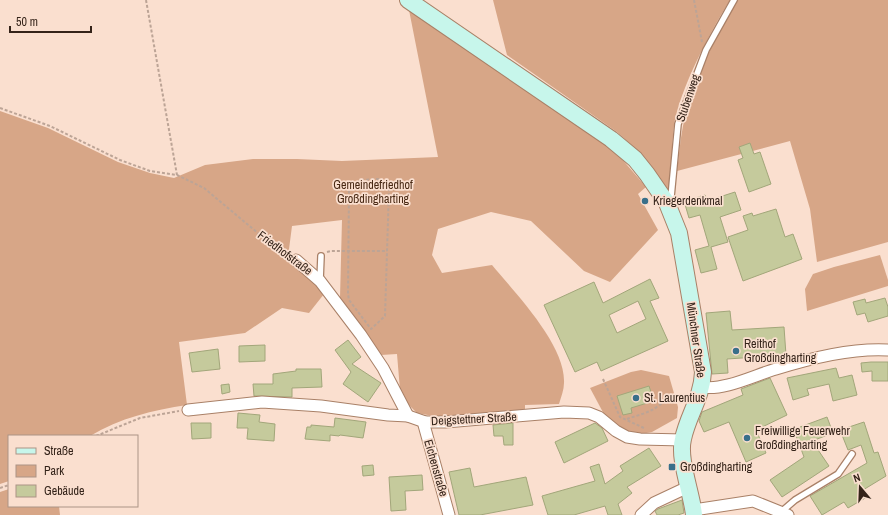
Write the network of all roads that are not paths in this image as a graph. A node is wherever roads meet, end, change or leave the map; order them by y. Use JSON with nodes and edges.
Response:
{"nodes":[{"id":1,"x":408,"y":0,"type":"edge"},
{"id":2,"x":734,"y":0,"type":"edge"},
{"id":3,"x":667,"y":203,"type":"junction"},
{"id":4,"x":321,"y":256,"type":"road end"},
{"id":5,"x":296,"y":260,"type":"road end"},
{"id":6,"x":320,"y":281,"type":"junction"},
{"id":7,"x":888,"y":350,"type":"edge"},
{"id":8,"x":702,"y":387,"type":"junction"},
{"id":9,"x":188,"y":410,"type":"road end"},
{"id":10,"x":408,"y":416,"type":"junction"},
{"id":11,"x":424,"y":422,"type":"junction"},
{"id":12,"x":683,"y":440,"type":"junction"},
{"id":13,"x":852,"y":454,"type":"dead end"},
{"id":14,"x":688,"y":487,"type":"junction"},
{"id":15,"x":694,"y":512,"type":"edge"},
{"id":16,"x":784,"y":513,"type":"edge"},
{"id":17,"x":450,"y":515,"type":"edge"},
{"id":18,"x":641,"y":515,"type":"edge"}],
"edges":[{"from":1,"to":3,"type":"street","name":"Münchner Straße"},
{"from":2,"to":3,"type":"lane","name":"Stubenweg"},
{"from":3,"to":8,"type":"street","name":"Münchner Straße"},
{"from":4,"to":6,"type":"lane"},
{"from":5,"to":6,"type":"street","name":"Friedhofstraße"},
{"from":6,"to":10,"type":"street","name":"Friedhofstraße"},
{"from":7,"to":8,"type":"street"},
{"from":8,"to":12,"type":"street","name":"Münchner Straße"},
{"from":9,"to":10,"type":"street","name":"Deigstettner Straße"},
{"from":10,"to":11,"type":"street","name":"Deigstettner Straße"},
{"from":11,"to":12,"type":"street","name":"Deigstettner Straße"},
{"from":11,"to":17,"type":"street","name":"Eichenstraße"},
{"from":12,"to":14,"type":"street","name":"Münchner Straße"},
{"from":13,"to":16,"type":"lane"},
{"from":14,"to":15,"type":"street","name":"Münchner Straße"},
{"from":14,"to":18,"type":"street"},
{"from":15,"to":16,"type":"street"}]}
